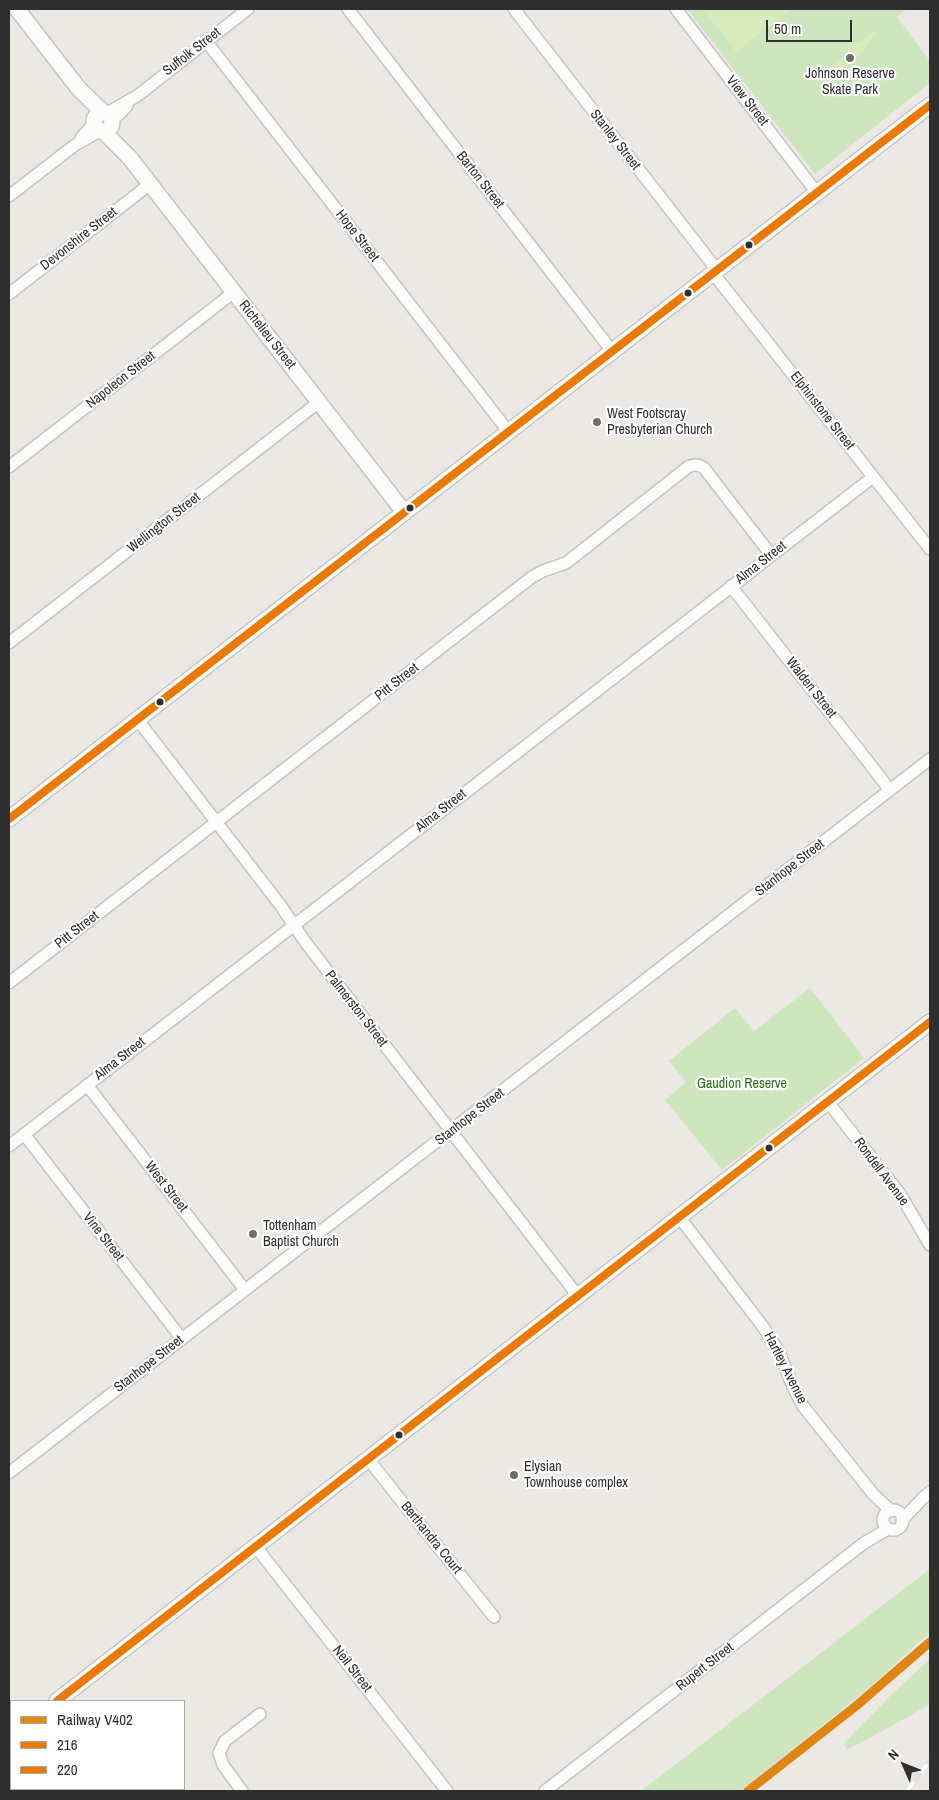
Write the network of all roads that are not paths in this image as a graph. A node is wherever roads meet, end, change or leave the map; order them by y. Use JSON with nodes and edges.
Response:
{"nodes":[{"id":1,"x":17,"y":9,"type":"edge"},
{"id":2,"x":248,"y":9,"type":"edge"},
{"id":3,"x":348,"y":9,"type":"edge"},
{"id":4,"x":514,"y":9,"type":"edge"},
{"id":5,"x":676,"y":9,"type":"edge"},
{"id":6,"x":206,"y":41,"type":"junction"},
{"id":7,"x":930,"y":105,"type":"edge"},
{"id":8,"x":103,"y":122,"type":"junction"},
{"id":9,"x":150,"y":184,"type":"junction"},
{"id":10,"x":817,"y":193,"type":"junction"},
{"id":11,"x":9,"y":196,"type":"edge"},
{"id":12,"x":715,"y":272,"type":"junction"},
{"id":13,"x":234,"y":292,"type":"junction"},
{"id":14,"x":9,"y":294,"type":"edge"},
{"id":15,"x":612,"y":351,"type":"junction"},
{"id":16,"x":319,"y":402,"type":"junction"},
{"id":17,"x":508,"y":431,"type":"junction"},
{"id":18,"x":9,"y":467,"type":"edge"},
{"id":19,"x":873,"y":476,"type":"junction"},
{"id":20,"x":404,"y":512,"type":"junction"},
{"id":21,"x":930,"y":549,"type":"edge"},
{"id":22,"x":771,"y":555,"type":"junction"},
{"id":23,"x":731,"y":586,"type":"junction"},
{"id":24,"x":9,"y":643,"type":"edge"},
{"id":25,"x":137,"y":719,"type":"junction"},
{"id":26,"x":930,"y":759,"type":"edge"},
{"id":27,"x":890,"y":790,"type":"junction"},
{"id":28,"x":9,"y":819,"type":"edge"},
{"id":29,"x":216,"y":822,"type":"junction"},
{"id":30,"x":294,"y":926,"type":"junction"},
{"id":31,"x":9,"y":983,"type":"edge"},
{"id":32,"x":930,"y":1022,"type":"edge"},
{"id":33,"x":86,"y":1085,"type":"junction"},
{"id":34,"x":828,"y":1102,"type":"junction"},
{"id":35,"x":451,"y":1132,"type":"junction"},
{"id":36,"x":24,"y":1134,"type":"junction"},
{"id":37,"x":9,"y":1146,"type":"edge"},
{"id":38,"x":680,"y":1218,"type":"junction"},
{"id":39,"x":930,"y":1245,"type":"edge"},
{"id":40,"x":245,"y":1290,"type":"junction"},
{"id":41,"x":578,"y":1296,"type":"junction"},
{"id":42,"x":182,"y":1339,"type":"junction"},
{"id":43,"x":368,"y":1459,"type":"junction"},
{"id":44,"x":9,"y":1473,"type":"edge"},
{"id":45,"x":927,"y":1495,"type":"edge"},
{"id":46,"x":891,"y":1518,"type":"junction"},
{"id":47,"x":256,"y":1547,"type":"junction"},
{"id":48,"x":494,"y":1616,"type":"dead end"},
{"id":49,"x":59,"y":1700,"type":"edge"},
{"id":50,"x":260,"y":1714,"type":"dead end"},
{"id":51,"x":242,"y":1791,"type":"edge"},
{"id":52,"x":447,"y":1791,"type":"edge"},
{"id":53,"x":545,"y":1791,"type":"edge"}],
"edges":[{"from":1,"to":8,"type":"street","name":"Richelieu Street"},
{"from":2,"to":6,"type":"street","name":"Suffolk Street"},
{"from":3,"to":15,"type":"street","name":"Barton Street"},
{"from":4,"to":12,"type":"street","name":"Stanley Street"},
{"from":5,"to":10,"type":"street","name":"View Street"},
{"from":6,"to":8,"type":"street","name":"Suffolk Street"},
{"from":6,"to":17,"type":"street","name":"Hope Street"},
{"from":7,"to":10,"type":"street"},
{"from":8,"to":9,"type":"street","name":"Richelieu Street"},
{"from":8,"to":11,"type":"street","name":"Suffolk Street"},
{"from":9,"to":13,"type":"street","name":"Richelieu Street"},
{"from":9,"to":14,"type":"street","name":"Devonshire Street"},
{"from":10,"to":12,"type":"street"},
{"from":12,"to":15,"type":"street"},
{"from":12,"to":19,"type":"street","name":"Elphinstone Street"},
{"from":13,"to":16,"type":"street","name":"Richelieu Street"},
{"from":13,"to":18,"type":"street","name":"Napoleon Street"},
{"from":15,"to":17,"type":"street"},
{"from":16,"to":20,"type":"street","name":"Richelieu Street"},
{"from":16,"to":24,"type":"street","name":"Wellington Street"},
{"from":17,"to":20,"type":"street"},
{"from":19,"to":21,"type":"street","name":"Elphinstone Street"},
{"from":19,"to":22,"type":"street","name":"Alma Street"},
{"from":20,"to":25,"type":"street"},
{"from":22,"to":23,"type":"street","name":"Alma Street"},
{"from":22,"to":29,"type":"street","name":"Pitt Street"},
{"from":23,"to":27,"type":"street","name":"Walden Street"},
{"from":23,"to":30,"type":"street","name":"Alma Street"},
{"from":25,"to":28,"type":"street"},
{"from":25,"to":29,"type":"street","name":"Palmerston Street"},
{"from":26,"to":27,"type":"street","name":"Stanhope Street"},
{"from":27,"to":35,"type":"street","name":"Stanhope Street"},
{"from":29,"to":30,"type":"street","name":"Palmerston Street"},
{"from":29,"to":31,"type":"street","name":"Pitt Street"},
{"from":30,"to":33,"type":"street","name":"Alma Street"},
{"from":30,"to":35,"type":"street","name":"Palmerston Street"},
{"from":32,"to":34,"type":"street"},
{"from":33,"to":36,"type":"street","name":"Alma Street"},
{"from":33,"to":40,"type":"street","name":"West Street"},
{"from":34,"to":38,"type":"street"},
{"from":34,"to":39,"type":"street","name":"Rondell Avenue"},
{"from":35,"to":40,"type":"street","name":"Stanhope Street"},
{"from":35,"to":41,"type":"street","name":"Palmerston Street"},
{"from":36,"to":37,"type":"street","name":"Alma Street"},
{"from":36,"to":42,"type":"street","name":"Vine Street"},
{"from":38,"to":41,"type":"street"},
{"from":38,"to":46,"type":"street","name":"Hartley Avenue"},
{"from":40,"to":42,"type":"street","name":"Stanhope Street"},
{"from":41,"to":43,"type":"street"},
{"from":42,"to":44,"type":"street","name":"Stanhope Street"},
{"from":43,"to":47,"type":"street"},
{"from":43,"to":48,"type":"street","name":"Berthandra Court"},
{"from":45,"to":46,"type":"street","name":"Rupert Street"},
{"from":46,"to":53,"type":"street","name":"Rupert Street"},
{"from":47,"to":49,"type":"street"},
{"from":47,"to":52,"type":"street","name":"Neil Street"},
{"from":50,"to":51,"type":"street"}]}
